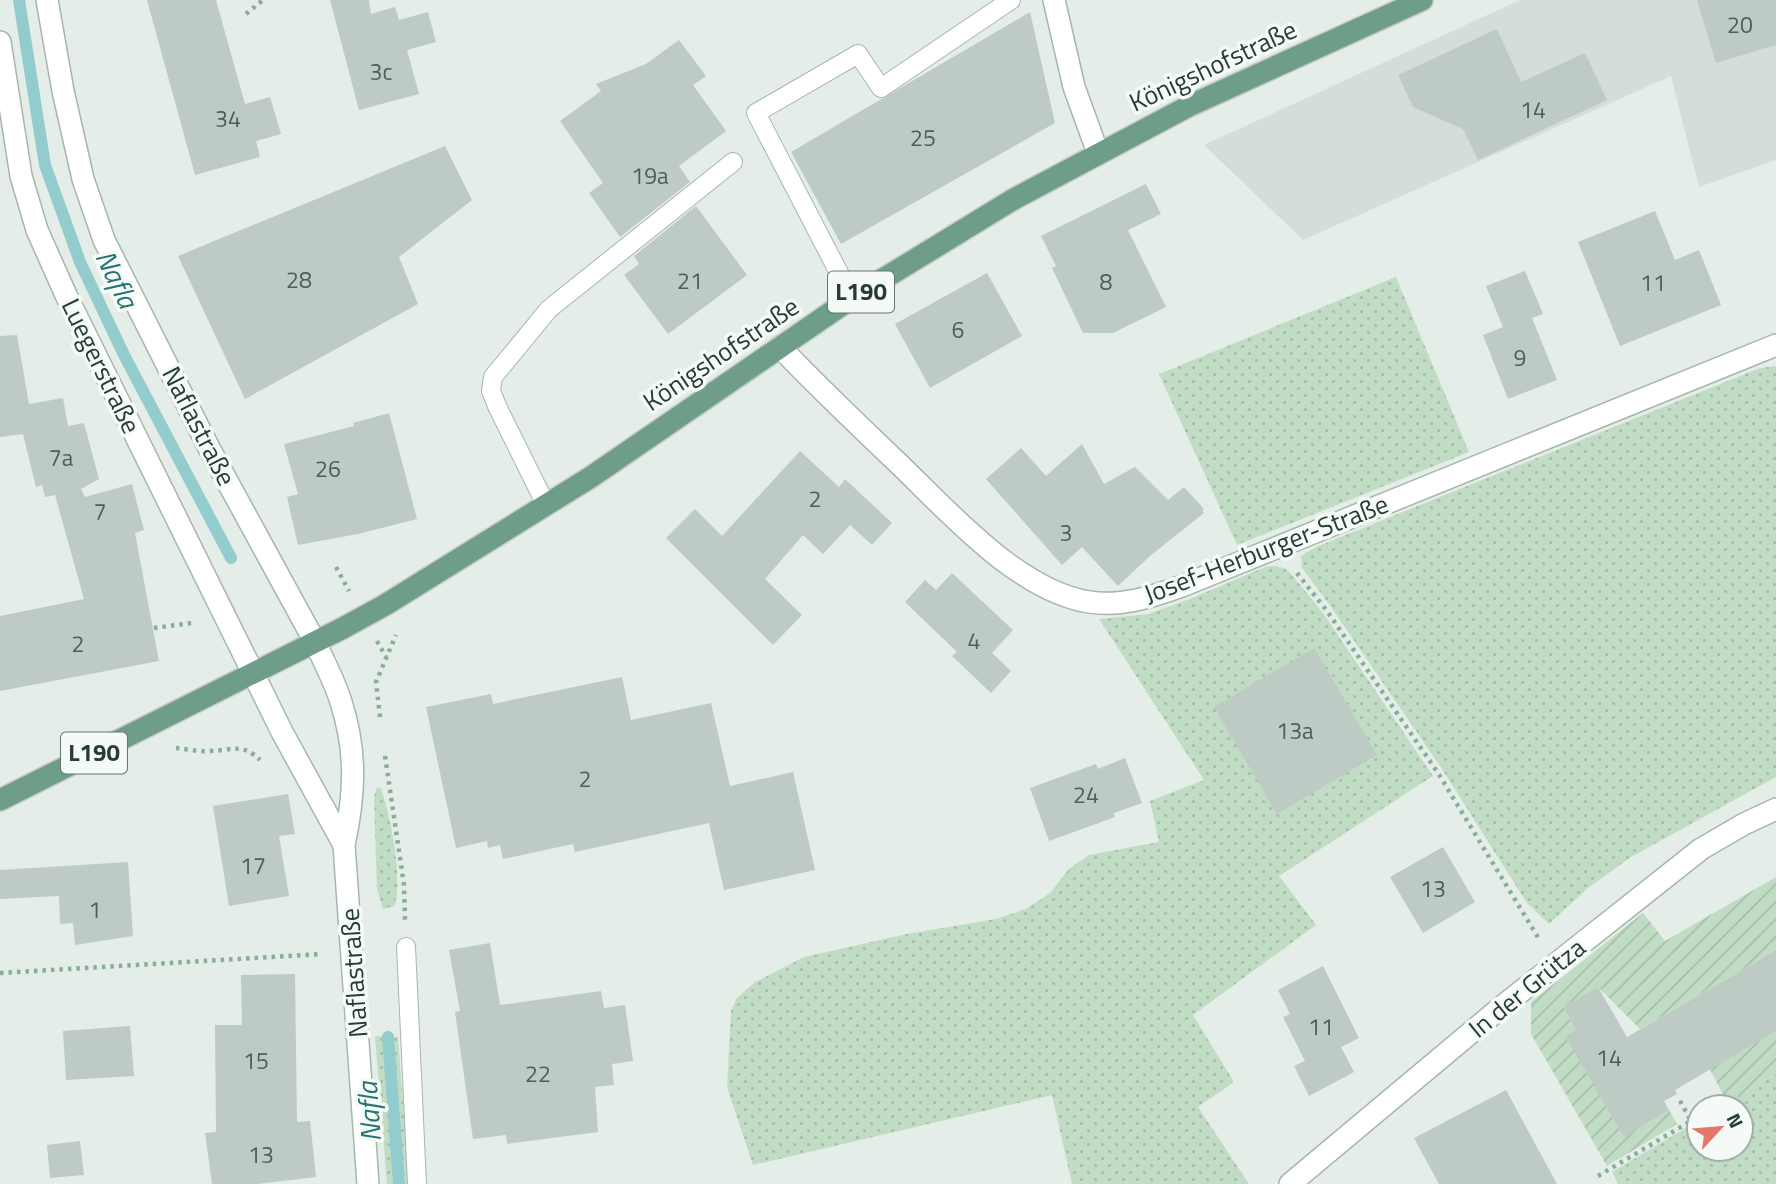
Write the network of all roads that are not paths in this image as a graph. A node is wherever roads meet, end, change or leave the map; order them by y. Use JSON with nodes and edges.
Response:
{"nodes":[{"id":1,"x":47,"y":0,"type":"edge"},
{"id":2,"x":1011,"y":0,"type":"edge"},
{"id":3,"x":1054,"y":0,"type":"edge"},
{"id":4,"x":1422,"y":0,"type":"edge"},
{"id":5,"x":0,"y":42,"type":"edge"},
{"id":6,"x":1098,"y":153,"type":"junction"},
{"id":7,"x":733,"y":162,"type":"dead end"},
{"id":8,"x":852,"y":298,"type":"junction"},
{"id":9,"x":1776,"y":345,"type":"edge"},
{"id":10,"x":780,"y":347,"type":"junction"},
{"id":11,"x":546,"y":505,"type":"junction"},
{"id":12,"x":315,"y":642,"type":"junction"},
{"id":13,"x":253,"y":673,"type":"junction"},
{"id":14,"x":0,"y":800,"type":"edge"},
{"id":15,"x":1776,"y":809,"type":"edge"},
{"id":16,"x":344,"y":845,"type":"junction"},
{"id":17,"x":406,"y":947,"type":"road end"},
{"id":18,"x":368,"y":1184,"type":"edge"},
{"id":19,"x":417,"y":1184,"type":"edge"},
{"id":20,"x":1290,"y":1184,"type":"edge"}],
"edges":[{"from":1,"to":12,"type":"street","name":"Naflastraße"},
{"from":2,"to":8,"type":"lane"},
{"from":3,"to":6,"type":"street"},
{"from":4,"to":6,"type":"main road","name":"Königshofstraße","number":"L190"},
{"from":5,"to":13,"type":"street","name":"Luegerstraße"},
{"from":6,"to":8,"type":"main road","name":"Königshofstraße","number":"L190"},
{"from":7,"to":11,"type":"lane"},
{"from":8,"to":10,"type":"main road","name":"Königshofstraße","number":"L190"},
{"from":9,"to":10,"type":"street","name":"Josef-Herburger-Straße"},
{"from":10,"to":11,"type":"main road","name":"Königshofstraße","number":"L190"},
{"from":11,"to":12,"type":"main road","name":"Königshofstraße","number":"L190"},
{"from":12,"to":13,"type":"main road","name":"Königshofstraße","number":"L190"},
{"from":12,"to":16,"type":"street","name":"Naflastraße"},
{"from":13,"to":14,"type":"main road","number":"L190"},
{"from":13,"to":16,"type":"street","name":"Naflastraße"},
{"from":15,"to":20,"type":"street","name":"In der Grütza"},
{"from":16,"to":18,"type":"street","name":"Naflastraße"},
{"from":17,"to":19,"type":"lane"}]}
